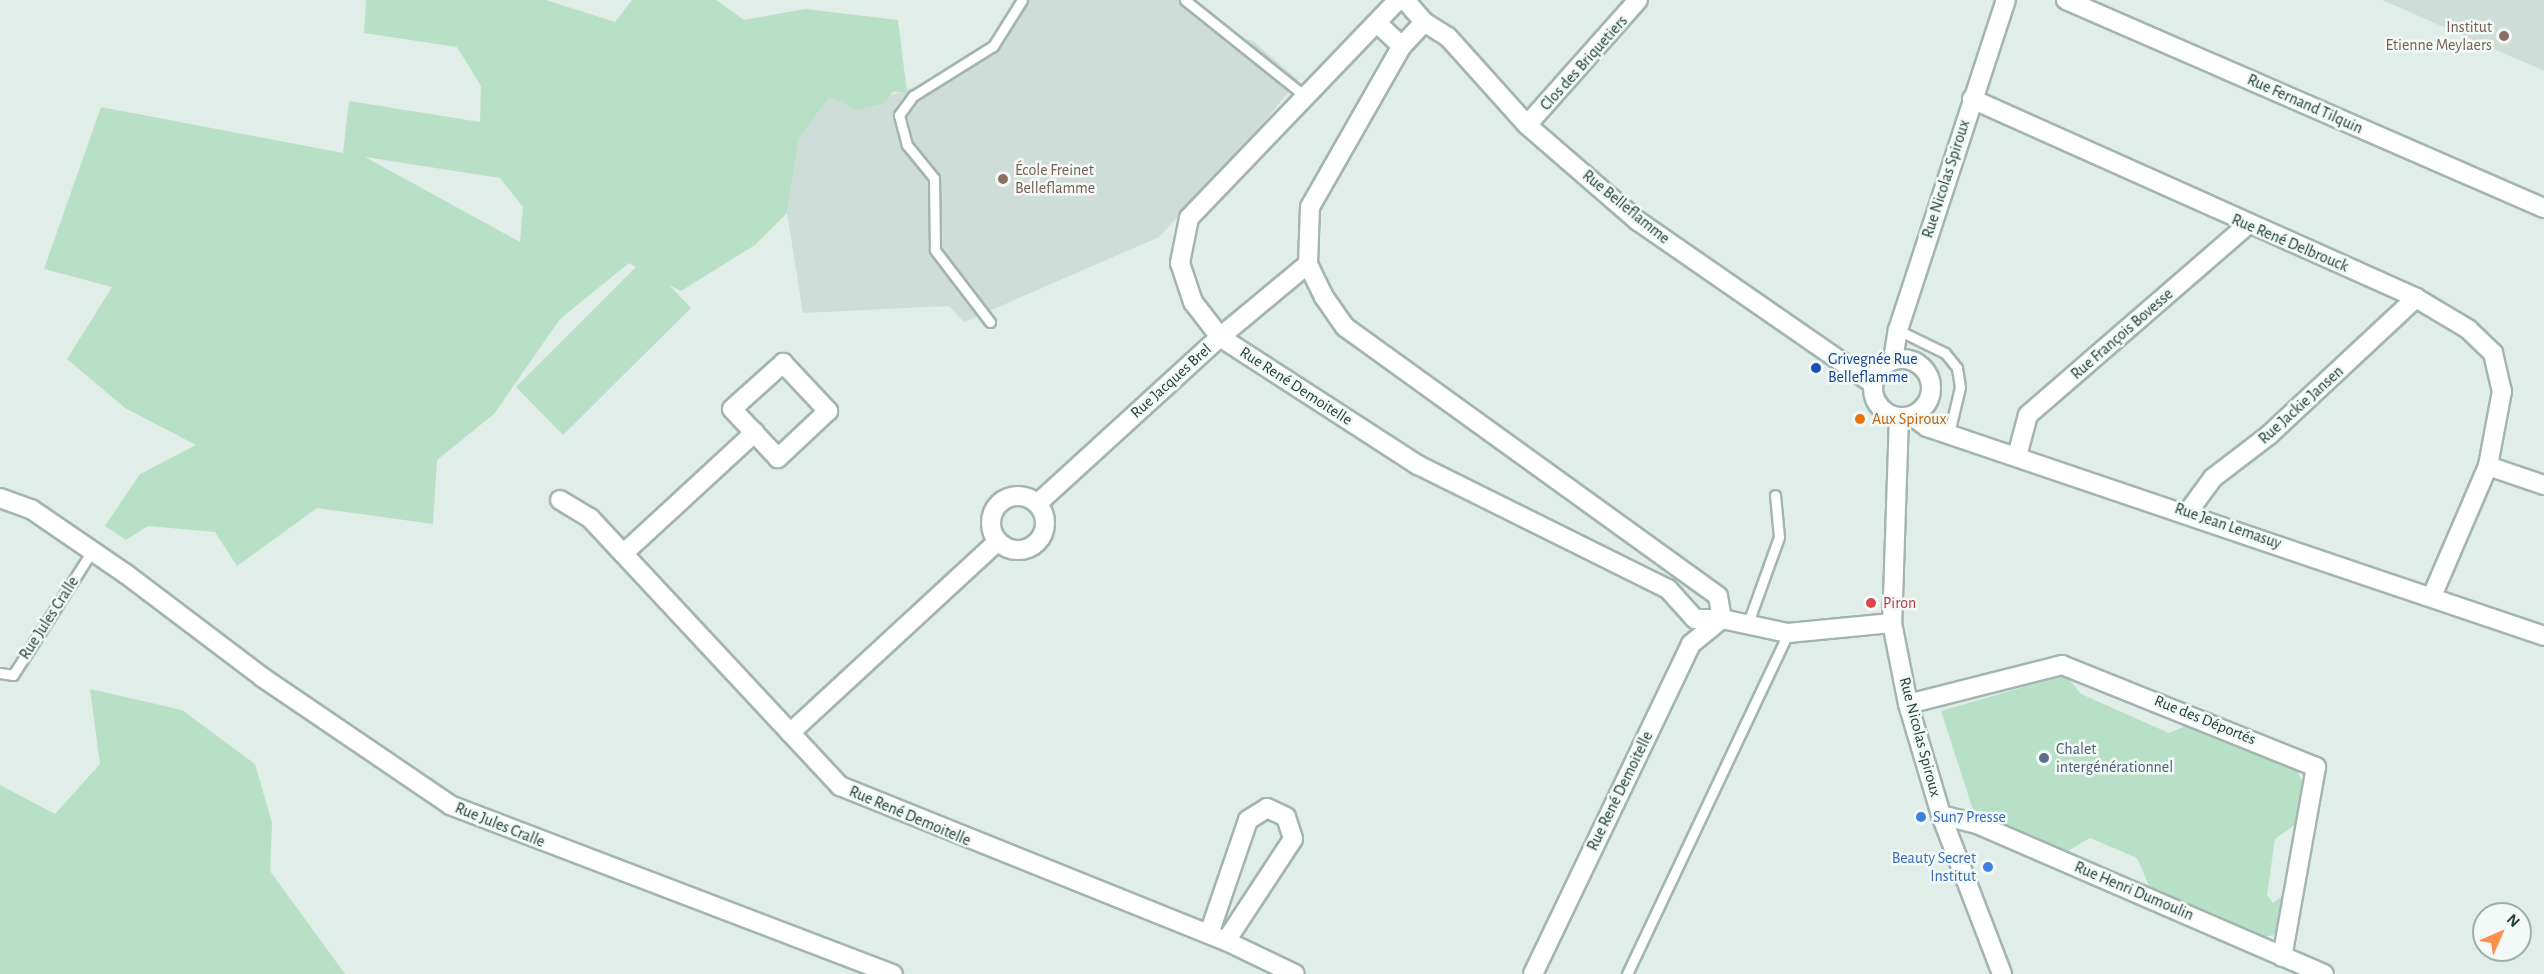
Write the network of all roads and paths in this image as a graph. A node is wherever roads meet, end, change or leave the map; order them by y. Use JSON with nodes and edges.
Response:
{"nodes":[{"id":1,"x":1022,"y":0,"type":"edge"},
{"id":2,"x":1185,"y":0,"type":"edge"},
{"id":3,"x":1398,"y":0,"type":"edge"},
{"id":4,"x":1405,"y":0,"type":"edge"},
{"id":5,"x":1638,"y":0,"type":"edge"},
{"id":6,"x":2006,"y":0,"type":"edge"},
{"id":7,"x":2066,"y":0,"type":"edge"},
{"id":8,"x":1424,"y":22,"type":"junction"},
{"id":9,"x":1377,"y":23,"type":"junction"},
{"id":10,"x":1402,"y":46,"type":"junction"},
{"id":11,"x":1305,"y":96,"type":"junction"},
{"id":12,"x":1972,"y":99,"type":"junction"},
{"id":13,"x":1527,"y":125,"type":"junction"},
{"id":14,"x":2544,"y":208,"type":"edge"},
{"id":15,"x":2247,"y":225,"type":"junction"},
{"id":16,"x":1308,"y":264,"type":"junction"},
{"id":17,"x":2416,"y":298,"type":"junction"},
{"id":18,"x":990,"y":322,"type":"dead end"},
{"id":19,"x":1898,"y":330,"type":"junction"},
{"id":20,"x":1220,"y":337,"type":"junction"},
{"id":21,"x":1893,"y":360,"type":"junction"},
{"id":22,"x":1873,"y":384,"type":"junction"},
{"id":23,"x":1906,"y":417,"type":"junction"},
{"id":24,"x":754,"y":432,"type":"junction"},
{"id":25,"x":1948,"y":433,"type":"junction"},
{"id":26,"x":2017,"y":456,"type":"junction"},
{"id":27,"x":2488,"y":466,"type":"junction"},
{"id":28,"x":2544,"y":485,"type":"edge"},
{"id":29,"x":1775,"y":495,"type":"dead end"},
{"id":30,"x":0,"y":498,"type":"edge"},
{"id":31,"x":560,"y":500,"type":"dead end"},
{"id":32,"x":1038,"y":503,"type":"junction"},
{"id":33,"x":2187,"y":512,"type":"junction"},
{"id":34,"x":997,"y":542,"type":"junction"},
{"id":35,"x":92,"y":551,"type":"junction"},
{"id":36,"x":624,"y":553,"type":"junction"},
{"id":37,"x":2432,"y":596,"type":"junction"},
{"id":38,"x":1722,"y":619,"type":"junction"},
{"id":39,"x":1748,"y":623,"type":"junction"},
{"id":40,"x":1892,"y":623,"type":"junction"},
{"id":41,"x":1788,"y":633,"type":"junction"},
{"id":42,"x":2544,"y":636,"type":"edge"},
{"id":43,"x":0,"y":673,"type":"edge"},
{"id":44,"x":1908,"y":704,"type":"junction"},
{"id":45,"x":790,"y":733,"type":"junction"},
{"id":46,"x":1941,"y":815,"type":"junction"},
{"id":47,"x":1218,"y":938,"type":"junction"},
{"id":48,"x":2282,"y":957,"type":"junction"},
{"id":49,"x":893,"y":974,"type":"edge"},
{"id":50,"x":1295,"y":974,"type":"edge"},
{"id":51,"x":1533,"y":974,"type":"edge"},
{"id":52,"x":1627,"y":974,"type":"edge"},
{"id":53,"x":2002,"y":974,"type":"edge"},
{"id":54,"x":2324,"y":974,"type":"edge"}],
"edges":[{"from":1,"to":18,"type":"lane"},
{"from":2,"to":11,"type":"lane"},
{"from":3,"to":9,"type":"street","name":"Rue René Demoitelle"},
{"from":4,"to":8,"type":"street","name":"Rue Belleflamme"},
{"from":5,"to":13,"type":"street","name":"Clos des Briquetiers"},
{"from":6,"to":12,"type":"street","name":"Rue Nicolas Spiroux"},
{"from":7,"to":14,"type":"street","name":"Rue Fernand Tilquin"},
{"from":8,"to":10,"type":"street"},
{"from":8,"to":13,"type":"street","name":"Rue Belleflamme"},
{"from":9,"to":10,"type":"street"},
{"from":9,"to":11,"type":"street","name":"Rue René Demoitelle"},
{"from":10,"to":16,"type":"street"},
{"from":11,"to":20,"type":"street","name":"Rue René Demoitelle"},
{"from":12,"to":15,"type":"street","name":"Rue René Delbrouck"},
{"from":12,"to":19,"type":"street","name":"Rue Nicolas Spiroux"},
{"from":13,"to":22,"type":"street","name":"Rue Belleflamme"},
{"from":15,"to":17,"type":"street","name":"Rue René Delbrouck"},
{"from":15,"to":26,"type":"street","name":"Rue François Bovesse"},
{"from":16,"to":20,"type":"street","name":"Rue Jacques Brel"},
{"from":16,"to":38,"type":"street"},
{"from":17,"to":27,"type":"street","name":"Rue René Delbrouck"},
{"from":17,"to":33,"type":"street","name":"Rue Jackie Jansen"},
{"from":19,"to":21,"type":"street","name":"Rue Nicolas Spiroux"},
{"from":19,"to":25,"type":"lane"},
{"from":20,"to":32,"type":"street","name":"Rue Jacques Brel"},
{"from":20,"to":38,"type":"street","name":"Rue René Demoitelle"},
{"from":21,"to":22,"type":"street"},
{"from":21,"to":23,"type":"street"},
{"from":22,"to":23,"type":"street"},
{"from":23,"to":25,"type":"street","name":"Rue Jean Lemasuy"},
{"from":23,"to":40,"type":"street","name":"Rue Nicolas Spiroux"},
{"from":24,"to":24,"type":"street"},
{"from":24,"to":36,"type":"street"},
{"from":25,"to":26,"type":"street","name":"Rue Jean Lemasuy"},
{"from":26,"to":33,"type":"street","name":"Rue Jean Lemasuy"},
{"from":27,"to":28,"type":"street"},
{"from":27,"to":37,"type":"street","name":"Rue René Delbrouck"},
{"from":29,"to":39,"type":"lane"},
{"from":30,"to":35,"type":"street","name":"Rue Jules Cralle"},
{"from":31,"to":36,"type":"street","name":"Rue René Demoitelle"},
{"from":32,"to":34,"type":"street"},
{"from":32,"to":34,"type":"street"},
{"from":33,"to":37,"type":"street","name":"Rue Jean Lemasuy"},
{"from":34,"to":45,"type":"street"},
{"from":35,"to":43,"type":"lane","name":"Rue Jules Cralle"},
{"from":35,"to":49,"type":"street","name":"Rue Jules Cralle"},
{"from":36,"to":45,"type":"street","name":"Rue René Demoitelle"},
{"from":37,"to":42,"type":"street","name":"Rue Jean Lemasuy"},
{"from":38,"to":39,"type":"street","name":"Rue René Demoitelle"},
{"from":38,"to":51,"type":"street","name":"Rue René Demoitelle"},
{"from":39,"to":41,"type":"street","name":"Rue René Demoitelle"},
{"from":40,"to":41,"type":"street","name":"Rue René Demoitelle"},
{"from":40,"to":44,"type":"street","name":"Rue Nicolas Spiroux"},
{"from":41,"to":52,"type":"lane"},
{"from":44,"to":46,"type":"street","name":"Rue Nicolas Spiroux"},
{"from":44,"to":48,"type":"street","name":"Rue des Déportés"},
{"from":45,"to":47,"type":"street","name":"Rue René Demoitelle"},
{"from":46,"to":48,"type":"street","name":"Rue Henri Dumoulin"},
{"from":46,"to":53,"type":"street","name":"Rue Nicolas Spiroux"},
{"from":47,"to":47,"type":"street"},
{"from":47,"to":50,"type":"street","name":"Rue René Demoitelle"},
{"from":48,"to":54,"type":"street","name":"Rue Henri Dumoulin"}]}
